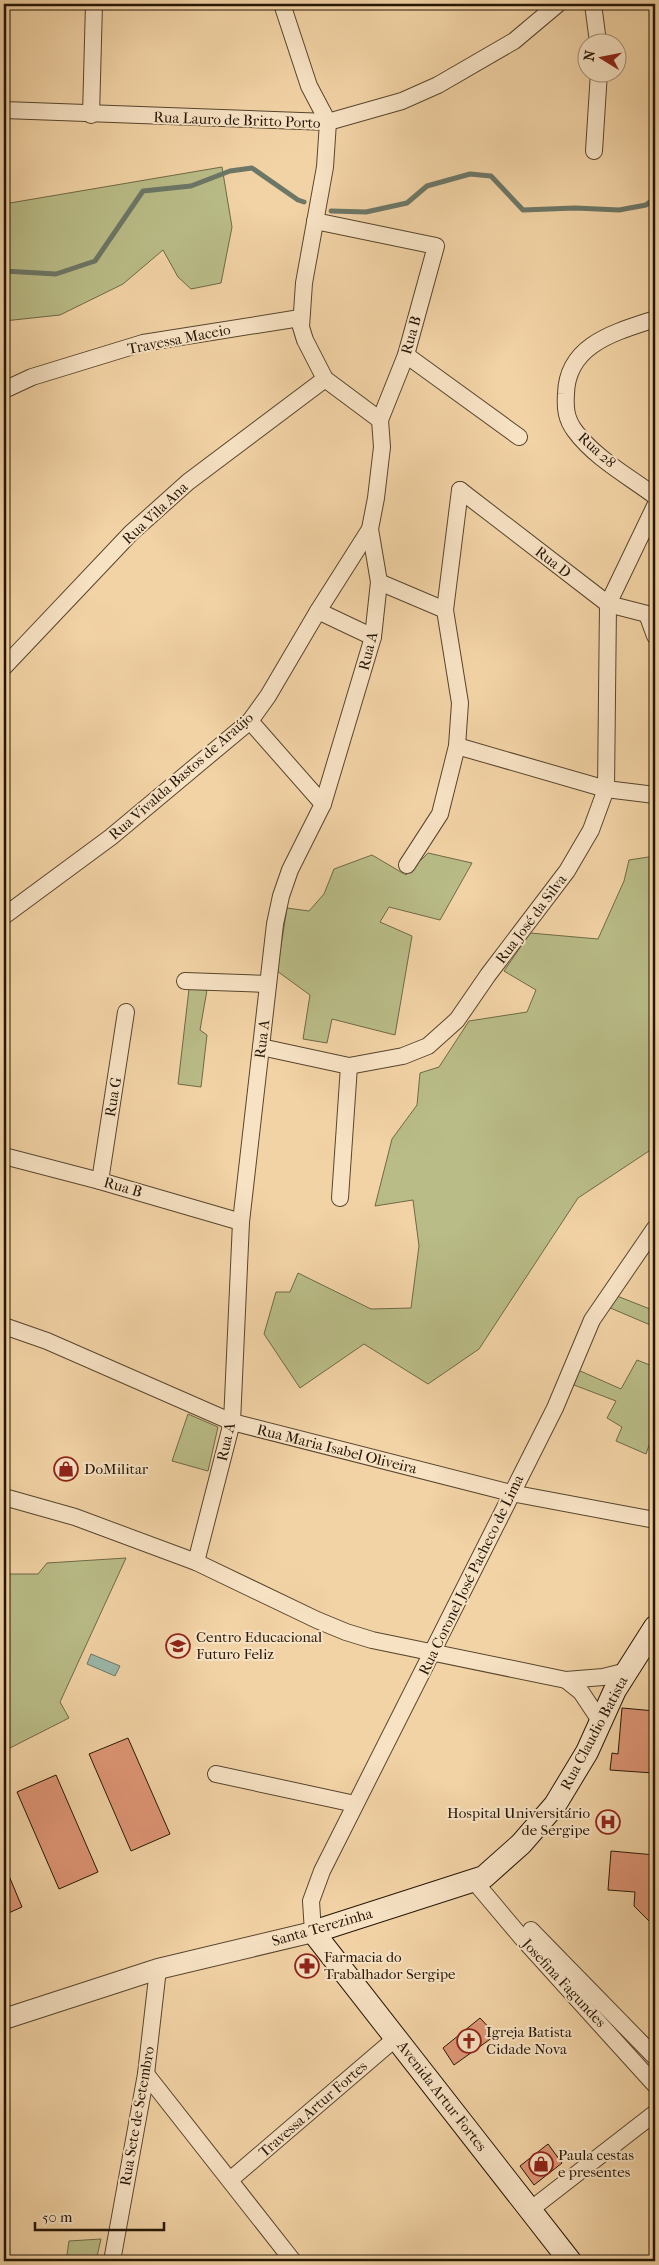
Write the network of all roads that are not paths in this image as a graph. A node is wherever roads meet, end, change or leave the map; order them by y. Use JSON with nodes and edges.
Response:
{"nodes":[{"id":1,"x":94,"y":4,"type":"edge"},
{"id":2,"x":282,"y":4,"type":"edge"},
{"id":3,"x":558,"y":4,"type":"edge"},
{"id":4,"x":593,"y":4,"type":"edge"},
{"id":5,"x":597,"y":32,"type":"edge"},
{"id":6,"x":598,"y":82,"type":"edge"},
{"id":7,"x":4,"y":110,"type":"edge"},
{"id":8,"x":91,"y":115,"type":"junction"},
{"id":9,"x":328,"y":122,"type":"junction"},
{"id":10,"x":594,"y":151,"type":"dead end"},
{"id":11,"x":315,"y":221,"type":"junction"},
{"id":12,"x":300,"y":318,"type":"junction"},
{"id":13,"x":655,"y":319,"type":"edge"},
{"id":14,"x":406,"y":355,"type":"junction"},
{"id":15,"x":325,"y":380,"type":"junction"},
{"id":16,"x":4,"y":390,"type":"edge"},
{"id":17,"x":380,"y":420,"type":"junction"},
{"id":18,"x":520,"y":437,"type":"dead end"},
{"id":19,"x":655,"y":496,"type":"edge"},
{"id":20,"x":655,"y":506,"type":"edge"},
{"id":21,"x":370,"y":529,"type":"junction"},
{"id":22,"x":379,"y":582,"type":"junction"},
{"id":23,"x":608,"y":604,"type":"junction"},
{"id":24,"x":445,"y":610,"type":"junction"},
{"id":25,"x":318,"y":611,"type":"junction"},
{"id":26,"x":651,"y":615,"type":"edge"},
{"id":27,"x":655,"y":636,"type":"edge"},
{"id":28,"x":373,"y":637,"type":"junction"},
{"id":29,"x":4,"y":667,"type":"edge"},
{"id":30,"x":250,"y":721,"type":"junction"},
{"id":31,"x":457,"y":746,"type":"junction"},
{"id":32,"x":606,"y":789,"type":"junction"},
{"id":33,"x":655,"y":795,"type":"edge"},
{"id":34,"x":323,"y":804,"type":"junction"},
{"id":35,"x":407,"y":864,"type":"dead end"},
{"id":36,"x":4,"y":916,"type":"edge"},
{"id":37,"x":185,"y":981,"type":"dead end"},
{"id":38,"x":268,"y":984,"type":"junction"},
{"id":39,"x":126,"y":1012,"type":"dead end"},
{"id":40,"x":261,"y":1047,"type":"junction"},
{"id":41,"x":349,"y":1066,"type":"junction"},
{"id":42,"x":4,"y":1156,"type":"edge"},
{"id":43,"x":100,"y":1181,"type":"junction"},
{"id":44,"x":340,"y":1198,"type":"dead end"},
{"id":45,"x":241,"y":1222,"type":"junction"},
{"id":46,"x":654,"y":1234,"type":"edge"},
{"id":47,"x":4,"y":1326,"type":"edge"},
{"id":48,"x":232,"y":1422,"type":"junction"},
{"id":49,"x":511,"y":1493,"type":"junction"},
{"id":50,"x":4,"y":1498,"type":"edge"},
{"id":51,"x":655,"y":1520,"type":"edge"},
{"id":52,"x":196,"y":1562,"type":"junction"},
{"id":53,"x":655,"y":1627,"type":"edge"},
{"id":54,"x":432,"y":1653,"type":"junction"},
{"id":55,"x":627,"y":1671,"type":"junction"},
{"id":56,"x":566,"y":1680,"type":"junction"},
{"id":57,"x":601,"y":1722,"type":"junction"},
{"id":58,"x":216,"y":1774,"type":"dead end"},
{"id":59,"x":355,"y":1804,"type":"junction"},
{"id":60,"x":479,"y":1879,"type":"junction"},
{"id":61,"x":314,"y":1932,"type":"junction"},
{"id":62,"x":158,"y":1969,"type":"junction"},
{"id":63,"x":4,"y":2019,"type":"edge"},
{"id":64,"x":396,"y":2038,"type":"junction"},
{"id":65,"x":655,"y":2057,"type":"edge"},
{"id":66,"x":146,"y":2074,"type":"junction"},
{"id":67,"x":655,"y":2085,"type":"edge"},
{"id":68,"x":655,"y":2113,"type":"edge"},
{"id":69,"x":230,"y":2180,"type":"junction"},
{"id":70,"x":530,"y":2210,"type":"junction"},
{"id":71,"x":112,"y":2261,"type":"edge"},
{"id":72,"x":291,"y":2261,"type":"edge"},
{"id":73,"x":570,"y":2261,"type":"edge"}],
"edges":[{"from":1,"to":8,"type":"street"},
{"from":2,"to":9,"type":"street"},
{"from":3,"to":9,"type":"street","name":"Rua Lauro de Britto Porto"},
{"from":4,"to":5,"type":"street"},
{"from":6,"to":10,"type":"street"},
{"from":7,"to":8,"type":"street","name":"Rua Lauro de Britto Porto"},
{"from":8,"to":9,"type":"street","name":"Rua Lauro de Britto Porto"},
{"from":9,"to":11,"type":"street"},
{"from":11,"to":12,"type":"street"},
{"from":11,"to":14,"type":"street","name":"Rua B"},
{"from":12,"to":15,"type":"street"},
{"from":12,"to":16,"type":"street","name":"Travessa Maceio"},
{"from":13,"to":19,"type":"street","name":"Rua 28"},
{"from":14,"to":17,"type":"street","name":"Rua B"},
{"from":14,"to":18,"type":"street"},
{"from":15,"to":17,"type":"street"},
{"from":15,"to":29,"type":"street","name":"Rua Vila Ana"},
{"from":17,"to":21,"type":"street"},
{"from":20,"to":23,"type":"street"},
{"from":21,"to":22,"type":"street","name":"Rua A"},
{"from":21,"to":25,"type":"street","name":"Rua Vivalda Bastos de Araújo"},
{"from":22,"to":24,"type":"street"},
{"from":22,"to":28,"type":"street","name":"Rua A"},
{"from":23,"to":24,"type":"street","name":"Rua D"},
{"from":23,"to":26,"type":"street","name":"Rua D"},
{"from":23,"to":32,"type":"street","name":"Rua José da Silva"},
{"from":24,"to":31,"type":"street"},
{"from":25,"to":28,"type":"street"},
{"from":25,"to":30,"type":"street","name":"Rua Vivalda Bastos de Araújo"},
{"from":26,"to":27,"type":"street"},
{"from":28,"to":34,"type":"street","name":"Rua A"},
{"from":30,"to":34,"type":"street"},
{"from":30,"to":36,"type":"street","name":"Rua Vivalda Bastos de Araújo"},
{"from":31,"to":32,"type":"street"},
{"from":31,"to":35,"type":"street"},
{"from":32,"to":33,"type":"street"},
{"from":32,"to":41,"type":"street","name":"Rua José da Silva"},
{"from":34,"to":38,"type":"street","name":"Rua A"},
{"from":37,"to":38,"type":"street"},
{"from":38,"to":40,"type":"street","name":"Rua A"},
{"from":39,"to":43,"type":"street","name":"Rua G"},
{"from":40,"to":41,"type":"street","name":"Rua José da Silva"},
{"from":40,"to":45,"type":"street","name":"Rua A"},
{"from":41,"to":44,"type":"street"},
{"from":42,"to":43,"type":"street","name":"Rua B"},
{"from":43,"to":45,"type":"street","name":"Rua B"},
{"from":45,"to":48,"type":"street","name":"Rua A"},
{"from":46,"to":49,"type":"street","name":"Rua Coronel José Pacheco de Lima"},
{"from":47,"to":48,"type":"street","name":"Rua Maria Isabel Oliveira"},
{"from":48,"to":49,"type":"street","name":"Rua Maria Isabel Oliveira"},
{"from":48,"to":52,"type":"street","name":"Rua A"},
{"from":49,"to":51,"type":"street","name":"Rua Maria Isabel Oliveira"},
{"from":49,"to":54,"type":"street","name":"Rua Coronel José Pacheco de Lima"},
{"from":50,"to":52,"type":"street"},
{"from":52,"to":54,"type":"street"},
{"from":53,"to":55,"type":"main road","name":"Rua Claudio Batista"},
{"from":54,"to":56,"type":"street"},
{"from":54,"to":59,"type":"street","name":"Rua Coronel José Pacheco de Lima"},
{"from":55,"to":56,"type":"street"},
{"from":55,"to":57,"type":"main road","name":"Rua Claudio Batista"},
{"from":56,"to":57,"type":"street"},
{"from":57,"to":60,"type":"main road","name":"Rua Claudio Batista"},
{"from":58,"to":59,"type":"street"},
{"from":59,"to":61,"type":"street","name":"Rua Coronel José Pacheco de Lima"},
{"from":60,"to":61,"type":"main road","name":"Santa Terezinha"},
{"from":60,"to":65,"type":"street"},
{"from":60,"to":67,"type":"street","name":"Josefina Fagundes"},
{"from":61,"to":62,"type":"street","name":"Santa Terezinha"},
{"from":61,"to":64,"type":"main road","name":"Avenida Artur Fortes"},
{"from":62,"to":63,"type":"street","name":"Santa Terezinha"},
{"from":62,"to":66,"type":"street","name":"Rua Sete de Setembro"},
{"from":64,"to":69,"type":"street","name":"Travessa Artur Fortes"},
{"from":64,"to":70,"type":"main road","name":"Avenida Artur Fortes"},
{"from":66,"to":69,"type":"street"},
{"from":66,"to":71,"type":"street","name":"Rua Sete de Setembro"},
{"from":68,"to":70,"type":"street"},
{"from":69,"to":72,"type":"street"},
{"from":70,"to":73,"type":"main road","name":"Avenida Artur Fortes"}]}
